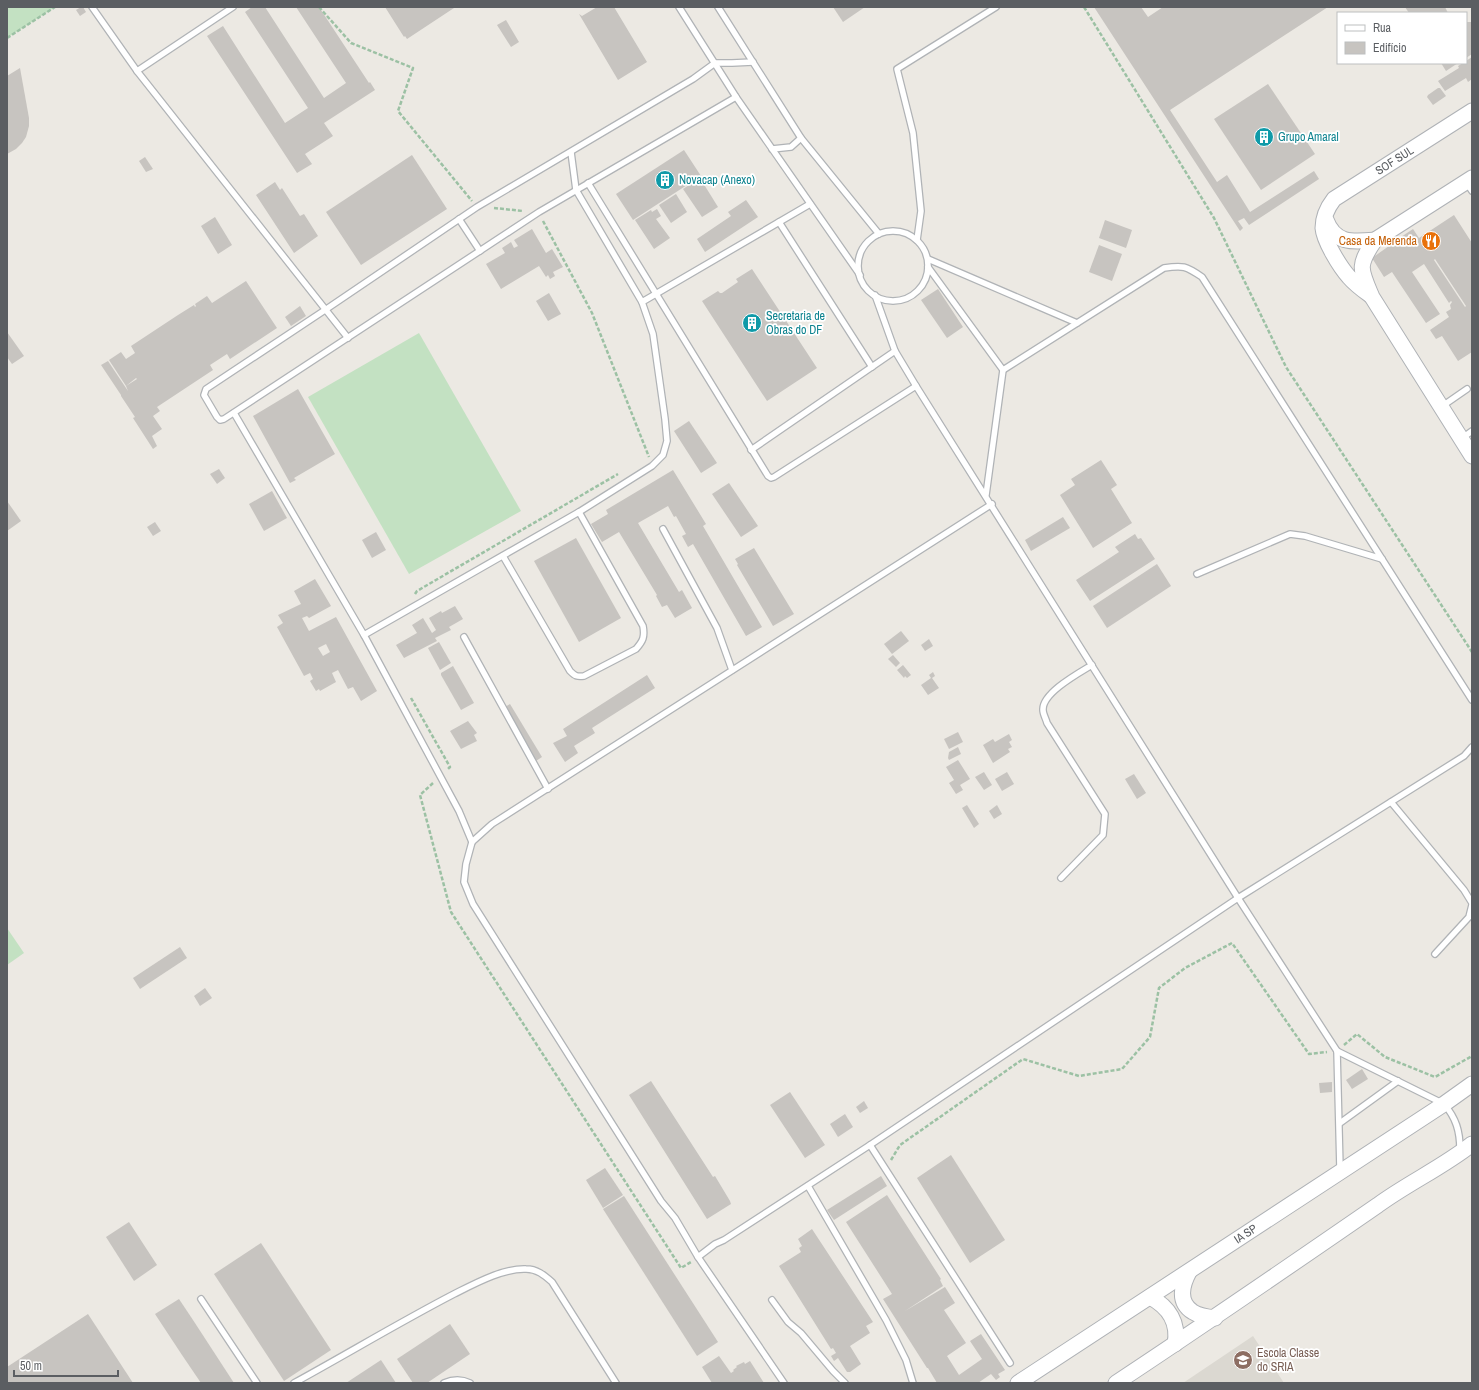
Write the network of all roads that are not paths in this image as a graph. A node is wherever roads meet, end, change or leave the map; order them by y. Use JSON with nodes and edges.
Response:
{"nodes":[{"id":1,"x":92,"y":7,"type":"edge"},
{"id":2,"x":234,"y":7,"type":"edge"},
{"id":3,"x":679,"y":7,"type":"edge"},
{"id":4,"x":718,"y":7,"type":"edge"},
{"id":5,"x":996,"y":7,"type":"edge"},
{"id":6,"x":753,"y":62,"type":"junction"},
{"id":7,"x":715,"y":63,"type":"junction"},
{"id":8,"x":137,"y":71,"type":"junction"},
{"id":9,"x":736,"y":97,"type":"junction"},
{"id":10,"x":1472,"y":111,"type":"edge"},
{"id":11,"x":801,"y":138,"type":"junction"},
{"id":12,"x":772,"y":149,"type":"junction"},
{"id":13,"x":571,"y":152,"type":"junction"},
{"id":14,"x":588,"y":183,"type":"junction"},
{"id":15,"x":1470,"y":184,"type":"edge"},
{"id":16,"x":576,"y":190,"type":"junction"},
{"id":17,"x":810,"y":204,"type":"junction"},
{"id":18,"x":1324,"y":217,"type":"junction"},
{"id":19,"x":459,"y":219,"type":"junction"},
{"id":20,"x":779,"y":222,"type":"junction"},
{"id":21,"x":879,"y":234,"type":"junction"},
{"id":22,"x":917,"y":240,"type":"junction"},
{"id":23,"x":1374,"y":240,"type":"junction"},
{"id":24,"x":480,"y":251,"type":"junction"},
{"id":25,"x":928,"y":259,"type":"junction"},
{"id":26,"x":928,"y":267,"type":"junction"},
{"id":27,"x":860,"y":275,"type":"junction"},
{"id":28,"x":656,"y":295,"type":"junction"},
{"id":29,"x":875,"y":295,"type":"junction"},
{"id":30,"x":1372,"y":297,"type":"junction"},
{"id":31,"x":642,"y":302,"type":"junction"},
{"id":32,"x":325,"y":310,"type":"junction"},
{"id":33,"x":1077,"y":323,"type":"junction"},
{"id":34,"x":348,"y":338,"type":"junction"},
{"id":35,"x":895,"y":351,"type":"junction"},
{"id":36,"x":872,"y":367,"type":"junction"},
{"id":37,"x":1003,"y":370,"type":"junction"},
{"id":38,"x":916,"y":386,"type":"junction"},
{"id":39,"x":1468,"y":389,"type":"dead end"},
{"id":40,"x":1441,"y":407,"type":"junction"},
{"id":41,"x":234,"y":413,"type":"junction"},
{"id":42,"x":1466,"y":435,"type":"edge"},
{"id":43,"x":751,"y":450,"type":"junction"},
{"id":44,"x":1472,"y":456,"type":"edge"},
{"id":45,"x":986,"y":495,"type":"junction"},
{"id":46,"x":992,"y":504,"type":"junction"},
{"id":47,"x":579,"y":512,"type":"junction"},
{"id":48,"x":663,"y":529,"type":"dead end"},
{"id":49,"x":503,"y":556,"type":"junction"},
{"id":50,"x":1382,"y":559,"type":"junction"},
{"id":51,"x":1197,"y":574,"type":"dead end"},
{"id":52,"x":364,"y":635,"type":"junction"},
{"id":53,"x":464,"y":637,"type":"dead end"},
{"id":54,"x":1092,"y":665,"type":"junction"},
{"id":55,"x":732,"y":670,"type":"junction"},
{"id":56,"x":1472,"y":700,"type":"edge"},
{"id":57,"x":1472,"y":747,"type":"edge"},
{"id":58,"x":548,"y":789,"type":"junction"},
{"id":59,"x":1391,"y":802,"type":"junction"},
{"id":60,"x":472,"y":842,"type":"junction"},
{"id":61,"x":1061,"y":878,"type":"dead end"},
{"id":62,"x":1238,"y":898,"type":"junction"},
{"id":63,"x":1472,"y":904,"type":"edge"},
{"id":64,"x":1435,"y":954,"type":"dead end"},
{"id":65,"x":1337,"y":1051,"type":"junction"},
{"id":66,"x":1398,"y":1081,"type":"junction"},
{"id":67,"x":1472,"y":1084,"type":"edge"},
{"id":68,"x":1444,"y":1104,"type":"junction"},
{"id":69,"x":1340,"y":1124,"type":"junction"},
{"id":70,"x":1472,"y":1144,"type":"edge"},
{"id":71,"x":870,"y":1145,"type":"junction"},
{"id":72,"x":1459,"y":1154,"type":"junction"},
{"id":73,"x":1340,"y":1172,"type":"junction"},
{"id":74,"x":808,"y":1186,"type":"junction"},
{"id":75,"x":698,"y":1257,"type":"junction"},
{"id":76,"x":1189,"y":1272,"type":"junction"},
{"id":77,"x":1150,"y":1297,"type":"junction"},
{"id":78,"x":201,"y":1299,"type":"dead end"},
{"id":79,"x":772,"y":1300,"type":"dead end"},
{"id":80,"x":1215,"y":1318,"type":"junction"},
{"id":81,"x":1174,"y":1344,"type":"junction"},
{"id":82,"x":1010,"y":1363,"type":"dead end"},
{"id":83,"x":257,"y":1383,"type":"edge"},
{"id":84,"x":294,"y":1383,"type":"edge"},
{"id":85,"x":444,"y":1383,"type":"edge"},
{"id":86,"x":470,"y":1383,"type":"edge"},
{"id":87,"x":616,"y":1383,"type":"edge"},
{"id":88,"x":784,"y":1383,"type":"edge"},
{"id":89,"x":845,"y":1383,"type":"edge"},
{"id":90,"x":913,"y":1383,"type":"edge"},
{"id":91,"x":1018,"y":1383,"type":"edge"},
{"id":92,"x":1116,"y":1383,"type":"edge"}],
"edges":[{"from":1,"to":8,"type":"lane"},
{"from":2,"to":8,"type":"lane"},
{"from":3,"to":7,"type":"lane"},
{"from":4,"to":6,"type":"lane"},
{"from":5,"to":22,"type":"lane"},
{"from":6,"to":7,"type":"lane"},
{"from":6,"to":11,"type":"lane"},
{"from":7,"to":9,"type":"lane"},
{"from":7,"to":13,"type":"lane"},
{"from":8,"to":32,"type":"lane"},
{"from":9,"to":12,"type":"lane"},
{"from":9,"to":14,"type":"lane"},
{"from":10,"to":18,"type":"street","name":"SOF SUL"},
{"from":11,"to":12,"type":"lane"},
{"from":11,"to":21,"type":"lane"},
{"from":12,"to":17,"type":"lane"},
{"from":13,"to":16,"type":"lane"},
{"from":13,"to":19,"type":"lane"},
{"from":14,"to":16,"type":"lane"},
{"from":14,"to":28,"type":"lane"},
{"from":15,"to":23,"type":"street"},
{"from":16,"to":24,"type":"lane"},
{"from":16,"to":31,"type":"lane"},
{"from":17,"to":20,"type":"lane"},
{"from":17,"to":27,"type":"lane"},
{"from":18,"to":23,"type":"street"},
{"from":18,"to":30,"type":"street"},
{"from":19,"to":24,"type":"lane"},
{"from":19,"to":32,"type":"lane"},
{"from":20,"to":28,"type":"lane"},
{"from":20,"to":36,"type":"lane"},
{"from":21,"to":22,"type":"lane"},
{"from":21,"to":27,"type":"lane"},
{"from":22,"to":25,"type":"lane"},
{"from":23,"to":30,"type":"street"},
{"from":24,"to":34,"type":"lane"},
{"from":25,"to":26,"type":"lane"},
{"from":25,"to":33,"type":"lane"},
{"from":26,"to":29,"type":"lane"},
{"from":26,"to":37,"type":"lane"},
{"from":27,"to":29,"type":"lane"},
{"from":28,"to":31,"type":"lane"},
{"from":28,"to":43,"type":"lane"},
{"from":29,"to":35,"type":"lane"},
{"from":30,"to":40,"type":"street"},
{"from":31,"to":47,"type":"lane"},
{"from":32,"to":34,"type":"lane"},
{"from":32,"to":41,"type":"lane"},
{"from":33,"to":37,"type":"lane"},
{"from":33,"to":50,"type":"lane"},
{"from":34,"to":41,"type":"lane"},
{"from":35,"to":36,"type":"lane"},
{"from":35,"to":38,"type":"lane"},
{"from":36,"to":43,"type":"lane"},
{"from":37,"to":45,"type":"lane"},
{"from":38,"to":43,"type":"lane"},
{"from":38,"to":45,"type":"lane"},
{"from":39,"to":40,"type":"lane"},
{"from":40,"to":42,"type":"street"},
{"from":41,"to":52,"type":"lane"},
{"from":42,"to":44,"type":"street"},
{"from":45,"to":46,"type":"lane"},
{"from":46,"to":54,"type":"lane"},
{"from":46,"to":55,"type":"lane"},
{"from":47,"to":49,"type":"lane"},
{"from":47,"to":49,"type":"lane"},
{"from":48,"to":55,"type":"lane"},
{"from":49,"to":52,"type":"lane"},
{"from":50,"to":51,"type":"lane"},
{"from":50,"to":56,"type":"lane"},
{"from":52,"to":60,"type":"lane"},
{"from":53,"to":58,"type":"lane"},
{"from":54,"to":61,"type":"lane"},
{"from":54,"to":62,"type":"lane"},
{"from":55,"to":58,"type":"lane"},
{"from":57,"to":59,"type":"lane"},
{"from":58,"to":60,"type":"lane"},
{"from":59,"to":62,"type":"lane"},
{"from":59,"to":63,"type":"lane"},
{"from":60,"to":75,"type":"lane"},
{"from":62,"to":65,"type":"lane"},
{"from":62,"to":71,"type":"lane"},
{"from":63,"to":64,"type":"lane"},
{"from":65,"to":66,"type":"lane"},
{"from":65,"to":69,"type":"lane"},
{"from":66,"to":68,"type":"lane"},
{"from":66,"to":69,"type":"lane"},
{"from":67,"to":68,"type":"street","name":"IA SP"},
{"from":68,"to":72,"type":"lane"},
{"from":68,"to":73,"type":"street","name":"IA SP"},
{"from":69,"to":73,"type":"lane"},
{"from":70,"to":72,"type":"street"},
{"from":71,"to":74,"type":"lane"},
{"from":71,"to":82,"type":"lane"},
{"from":72,"to":80,"type":"street"},
{"from":73,"to":76,"type":"street","name":"IA SP"},
{"from":74,"to":75,"type":"lane"},
{"from":74,"to":90,"type":"lane"},
{"from":75,"to":88,"type":"lane"},
{"from":76,"to":77,"type":"street","name":"IA SP"},
{"from":76,"to":80,"type":"street"},
{"from":77,"to":81,"type":"street"},
{"from":77,"to":91,"type":"street","name":"IA SP"},
{"from":78,"to":83,"type":"lane"},
{"from":79,"to":89,"type":"lane"},
{"from":80,"to":81,"type":"street"},
{"from":81,"to":92,"type":"street"},
{"from":84,"to":87,"type":"lane"},
{"from":85,"to":86,"type":"lane"}]}
